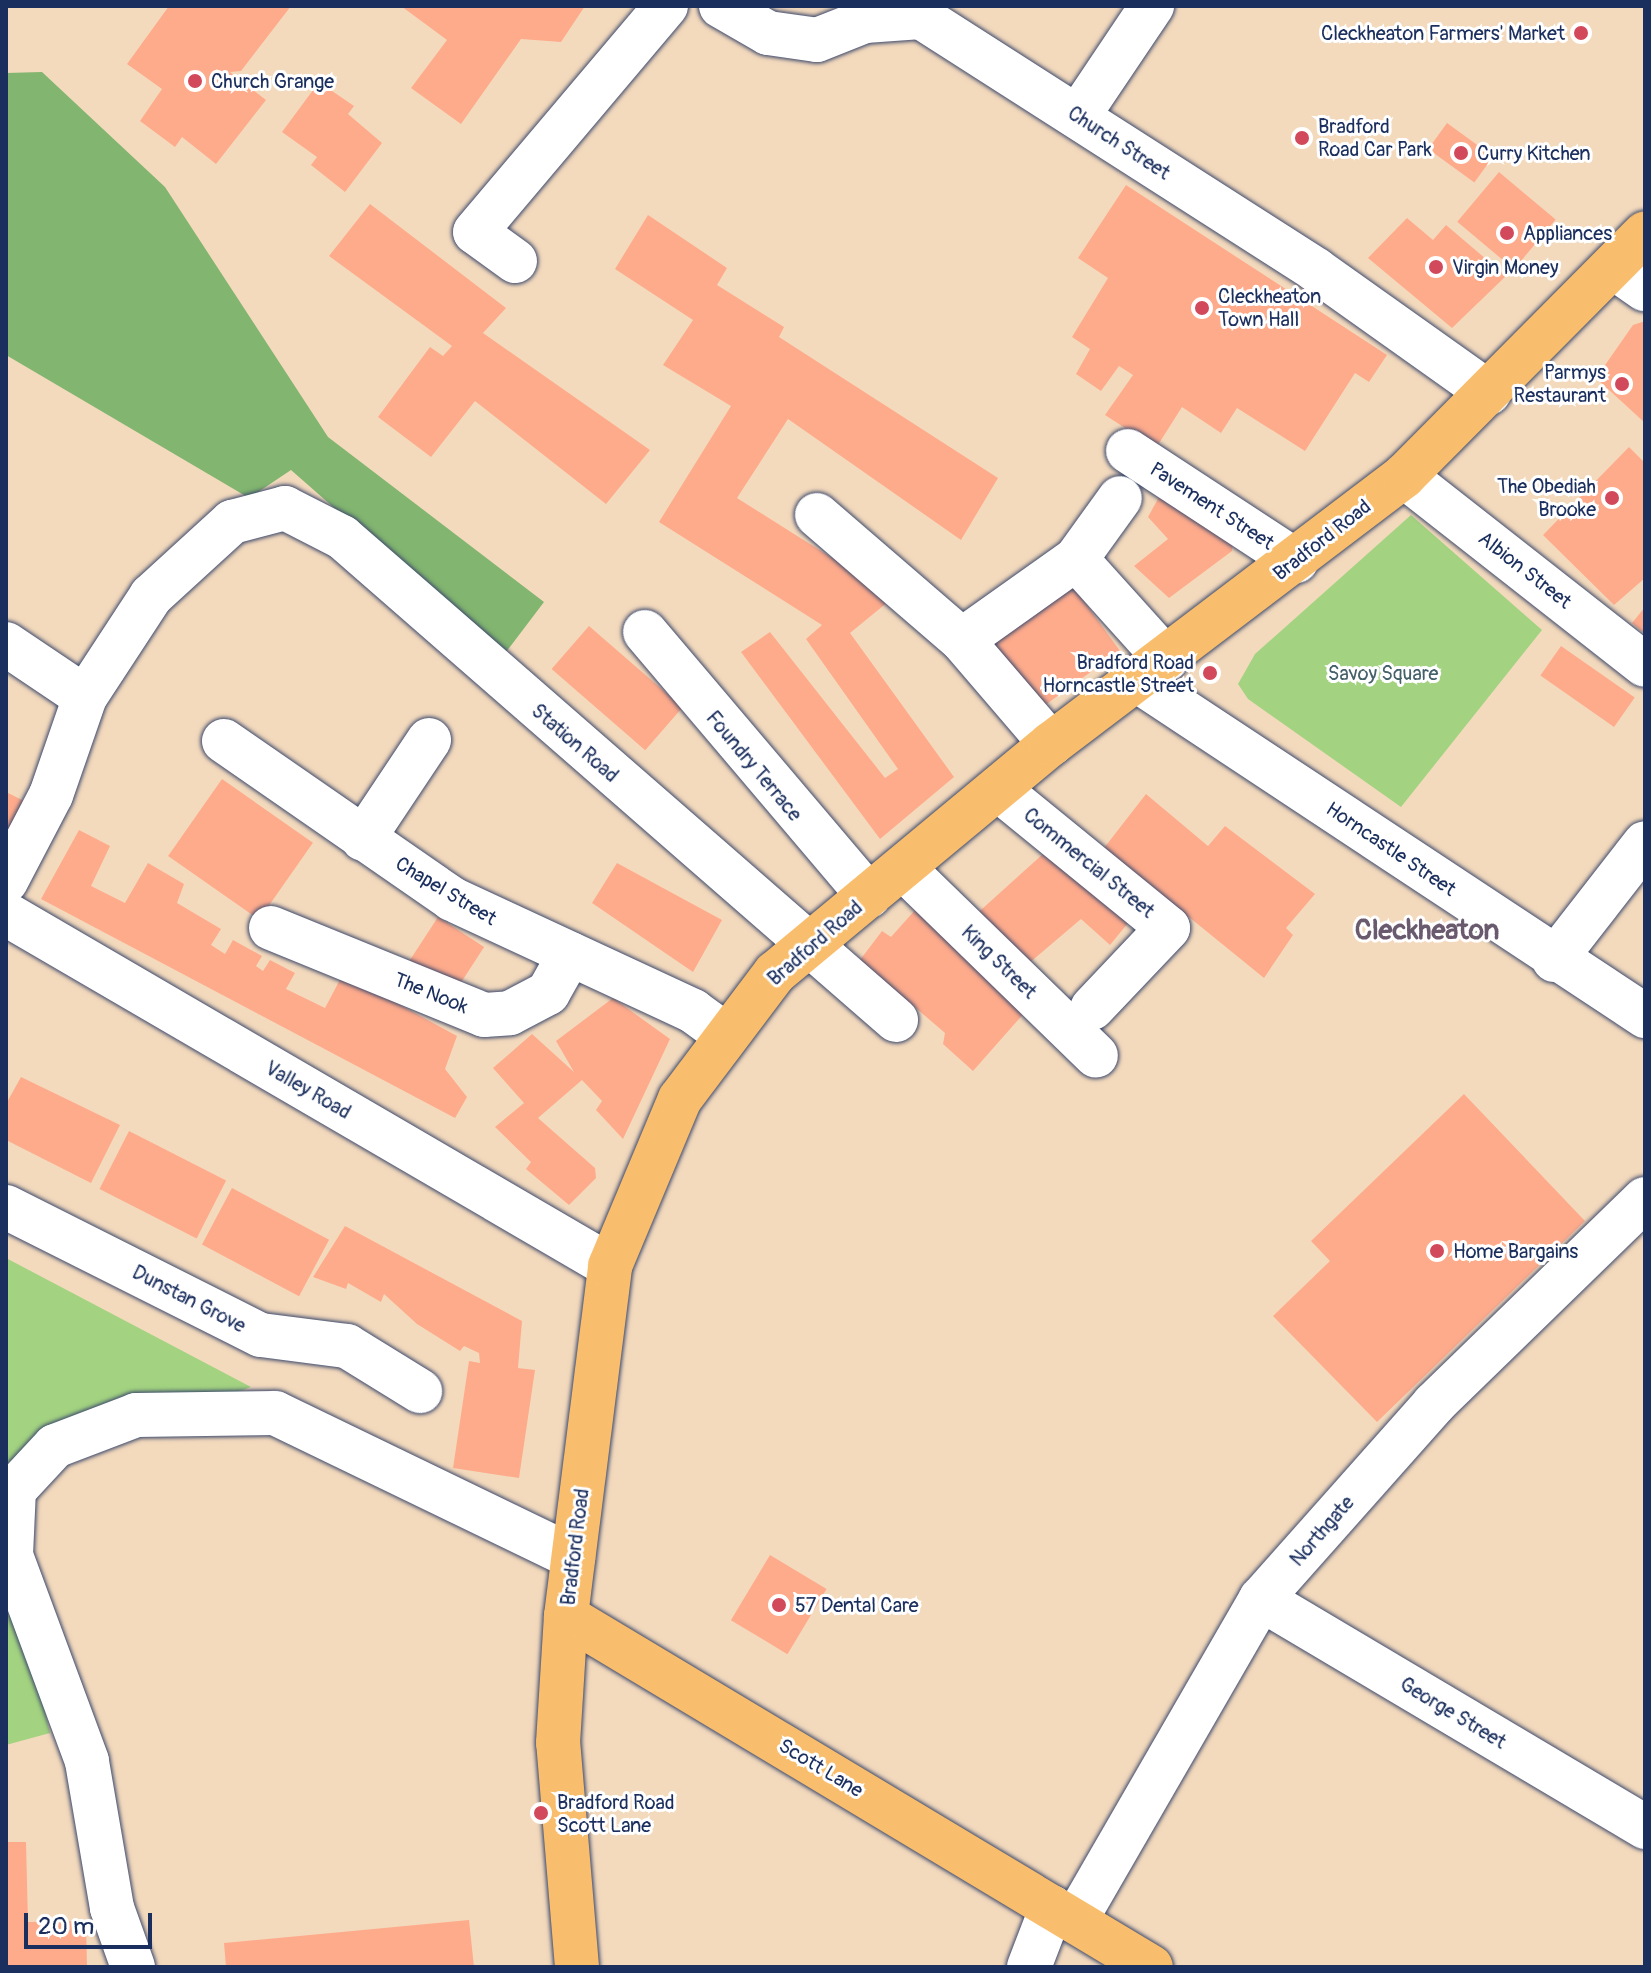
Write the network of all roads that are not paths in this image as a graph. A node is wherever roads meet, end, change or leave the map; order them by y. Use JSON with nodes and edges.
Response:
{"nodes":[{"id":1,"x":666,"y":6,"type":"edge"},
{"id":2,"x":721,"y":6,"type":"edge"},
{"id":3,"x":1152,"y":6,"type":"edge"},
{"id":4,"x":1078,"y":116,"type":"junction"},
{"id":5,"x":1645,"y":233,"type":"edge"},
{"id":6,"x":515,"y":261,"type":"dead end"},
{"id":7,"x":1629,"y":278,"type":"edge"},
{"id":8,"x":1489,"y":393,"type":"junction"},
{"id":9,"x":1128,"y":451,"type":"dead end"},
{"id":10,"x":1404,"y":476,"type":"junction"},
{"id":11,"x":1120,"y":498,"type":"dead end"},
{"id":12,"x":817,"y":515,"type":"dead end"},
{"id":13,"x":1076,"y":559,"type":"junction"},
{"id":14,"x":1296,"y":561,"type":"junction"},
{"id":15,"x":645,"y":632,"type":"dead end"},
{"id":16,"x":962,"y":640,"type":"junction"},
{"id":17,"x":6,"y":644,"type":"edge"},
{"id":18,"x":1645,"y":665,"type":"edge"},
{"id":19,"x":1152,"y":670,"type":"junction"},
{"id":20,"x":85,"y":697,"type":"junction"},
{"id":21,"x":429,"y":740,"type":"dead end"},
{"id":22,"x":224,"y":741,"type":"dead end"},
{"id":23,"x":1051,"y":744,"type":"junction"},
{"id":24,"x":999,"y":790,"type":"junction"},
{"id":25,"x":363,"y":839,"type":"junction"},
{"id":26,"x":1643,"y":852,"type":"edge"},
{"id":27,"x":903,"y":868,"type":"junction"},
{"id":28,"x":6,"y":881,"type":"edge"},
{"id":29,"x":869,"y":896,"type":"junction"},
{"id":30,"x":271,"y":928,"type":"dead end"},
{"id":31,"x":12,"y":931,"type":"edge"},
{"id":32,"x":809,"y":948,"type":"junction"},
{"id":33,"x":570,"y":954,"type":"junction"},
{"id":34,"x":1554,"y":960,"type":"junction"},
{"id":35,"x":1092,"y":1008,"type":"dead end"},
{"id":36,"x":1645,"y":1016,"type":"edge"},
{"id":37,"x":896,"y":1020,"type":"dead end"},
{"id":38,"x":726,"y":1035,"type":"junction"},
{"id":39,"x":1096,"y":1056,"type":"dead end"},
{"id":40,"x":1645,"y":1199,"type":"edge"},
{"id":41,"x":6,"y":1207,"type":"edge"},
{"id":42,"x":610,"y":1266,"type":"junction"},
{"id":43,"x":420,"y":1391,"type":"dead end"},
{"id":44,"x":573,"y":1557,"type":"junction"},
{"id":45,"x":1261,"y":1599,"type":"junction"},
{"id":46,"x":566,"y":1616,"type":"junction"},
{"id":47,"x":1645,"y":1827,"type":"edge"},
{"id":48,"x":1064,"y":1914,"type":"junction"},
{"id":49,"x":133,"y":1967,"type":"edge"},
{"id":50,"x":577,"y":1967,"type":"edge"},
{"id":51,"x":1029,"y":1967,"type":"edge"},
{"id":52,"x":1151,"y":1967,"type":"edge"}],
"edges":[{"from":1,"to":6,"type":"street"},
{"from":2,"to":4,"type":"street","name":"Church Street"},
{"from":3,"to":4,"type":"street"},
{"from":4,"to":8,"type":"street","name":"Church Street"},
{"from":5,"to":7,"type":"main road","name":"Bradford Road"},
{"from":7,"to":8,"type":"main road","name":"Bradford Road"},
{"from":8,"to":10,"type":"main road","name":"Bradford Road"},
{"from":9,"to":14,"type":"street","name":"Pavement Street"},
{"from":10,"to":14,"type":"main road","name":"Bradford Road"},
{"from":10,"to":18,"type":"street","name":"Albion Street"},
{"from":11,"to":13,"type":"street"},
{"from":12,"to":16,"type":"street"},
{"from":13,"to":16,"type":"street"},
{"from":13,"to":19,"type":"street","name":"Horncastle Street"},
{"from":14,"to":19,"type":"main road","name":"Bradford Road"},
{"from":15,"to":29,"type":"street","name":"Foundry Terrace"},
{"from":16,"to":23,"type":"street"},
{"from":17,"to":20,"type":"street"},
{"from":19,"to":23,"type":"main road","name":"Bradford Road"},
{"from":19,"to":34,"type":"street","name":"Horncastle Street"},
{"from":20,"to":28,"type":"street","name":"Station Road"},
{"from":20,"to":32,"type":"street","name":"Station Road"},
{"from":21,"to":25,"type":"street"},
{"from":22,"to":25,"type":"street","name":"Chapel Street"},
{"from":23,"to":24,"type":"main road","name":"Bradford Road"},
{"from":24,"to":27,"type":"main road","name":"Bradford Road"},
{"from":24,"to":35,"type":"street","name":"Commercial Street"},
{"from":25,"to":33,"type":"street","name":"Chapel Street"},
{"from":26,"to":34,"type":"street"},
{"from":27,"to":29,"type":"main road","name":"Bradford Road"},
{"from":27,"to":39,"type":"street","name":"King Street"},
{"from":29,"to":32,"type":"main road","name":"Bradford Road"},
{"from":30,"to":33,"type":"street","name":"The Nook"},
{"from":31,"to":42,"type":"street","name":"Valley Road"},
{"from":32,"to":37,"type":"street","name":"Station Road"},
{"from":32,"to":38,"type":"main road","name":"Bradford Road"},
{"from":33,"to":38,"type":"street","name":"Chapel Street"},
{"from":34,"to":36,"type":"street","name":"Horncastle Street"},
{"from":38,"to":42,"type":"main road","name":"Bradford Road"},
{"from":40,"to":45,"type":"street","name":"Northgate"},
{"from":41,"to":43,"type":"street","name":"Dunstan Grove"},
{"from":42,"to":44,"type":"main road","name":"Bradford Road"},
{"from":44,"to":46,"type":"main road","name":"Bradford Road"},
{"from":44,"to":49,"type":"street"},
{"from":45,"to":47,"type":"street","name":"George Street"},
{"from":45,"to":48,"type":"street","name":"Northgate"},
{"from":46,"to":48,"type":"main road","name":"Scott Lane"},
{"from":46,"to":50,"type":"main road","name":"Bradford Road"},
{"from":48,"to":51,"type":"street","name":"Northgate"},
{"from":48,"to":52,"type":"main road","name":"Scott Lane"}]}
